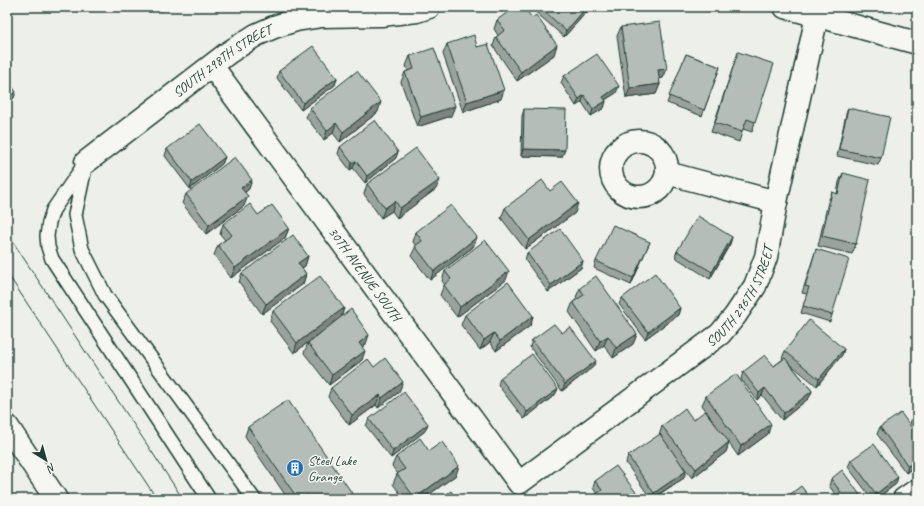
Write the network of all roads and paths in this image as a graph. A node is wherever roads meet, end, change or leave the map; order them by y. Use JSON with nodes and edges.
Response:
{"nodes":[{"id":1,"x":428,"y":7,"type":"edge"},
{"id":2,"x":785,"y":7,"type":"edge"},
{"id":3,"x":817,"y":16,"type":"junction"},
{"id":4,"x":917,"y":42,"type":"edge"},
{"id":5,"x":212,"y":66,"type":"junction"},
{"id":6,"x":86,"y":162,"type":"junction"},
{"id":7,"x":667,"y":173,"type":"dead end"},
{"id":8,"x":776,"y":202,"type":"junction"},
{"id":9,"x":7,"y":426,"type":"edge"},
{"id":10,"x":519,"y":483,"type":"joint"},
{"id":11,"x":917,"y":490,"type":"edge"},
{"id":12,"x":56,"y":499,"type":"edge"},
{"id":13,"x":208,"y":499,"type":"edge"},
{"id":14,"x":254,"y":499,"type":"edge"},
{"id":15,"x":904,"y":499,"type":"edge"}],
"edges":[{"from":1,"to":5,"type":"main road","name":"SOUTH 298TH STREET"},
{"from":2,"to":3,"type":"main road"},
{"from":3,"to":4,"type":"main road"},
{"from":3,"to":8,"type":"main road","name":"SOUTH 296TH STREET"},
{"from":5,"to":6,"type":"main road","name":"SOUTH 298TH STREET"},
{"from":5,"to":10,"type":"main road","name":"30TH AVENUE SOUTH"},
{"from":6,"to":13,"type":"lane"},
{"from":6,"to":14,"type":"lane"},
{"from":7,"to":8,"type":"main road"},
{"from":8,"to":10,"type":"main road","name":"SOUTH 296TH STREET"},
{"from":9,"to":12,"type":"main road"},
{"from":11,"to":15,"type":"main road"}]}
